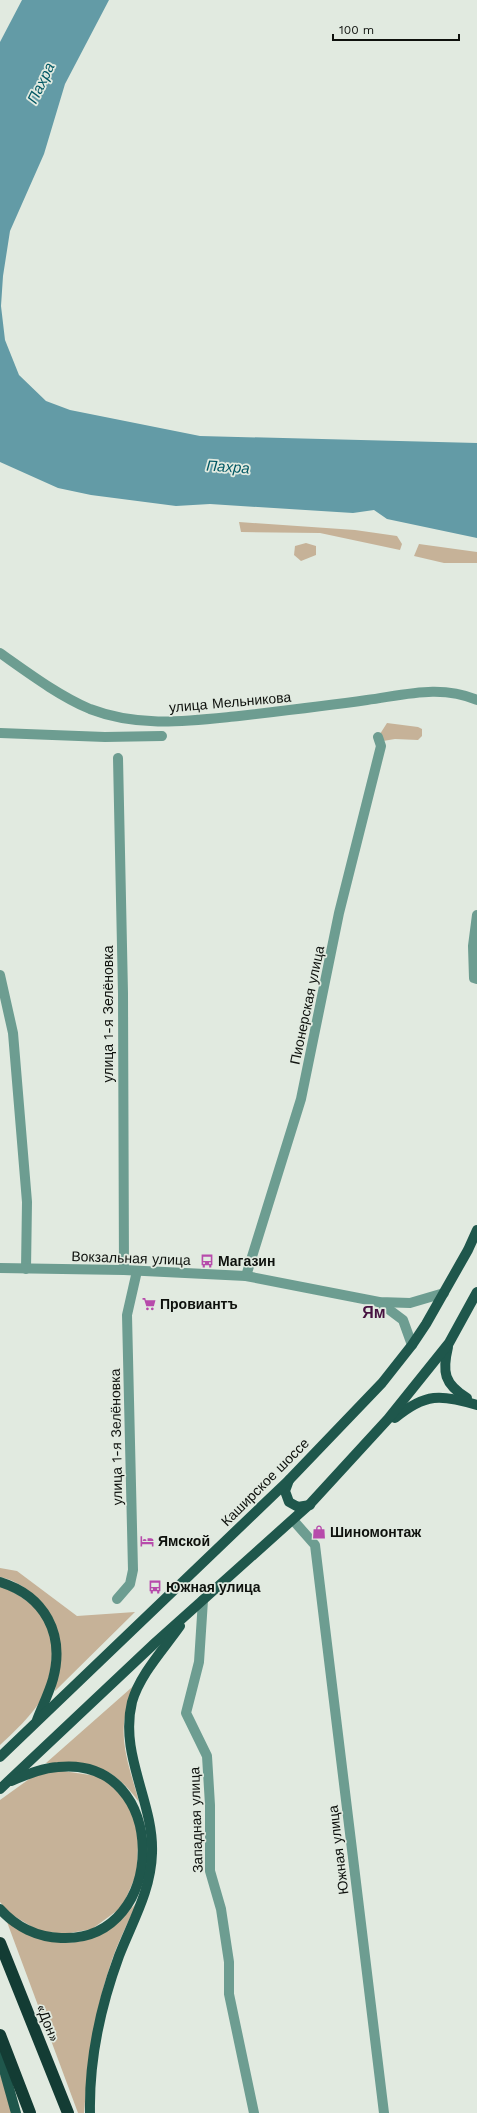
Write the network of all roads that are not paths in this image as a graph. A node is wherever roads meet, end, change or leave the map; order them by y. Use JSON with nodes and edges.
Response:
{"nodes":[{"id":1,"x":0,"y":653,"type":"edge"},
{"id":2,"x":477,"y":700,"type":"edge"},
{"id":3,"x":0,"y":733,"type":"edge"},
{"id":4,"x":162,"y":736,"type":"dead end"},
{"id":5,"x":378,"y":737,"type":"dead end"},
{"id":6,"x":118,"y":758,"type":"dead end"},
{"id":7,"x":477,"y":915,"type":"edge"},
{"id":8,"x":0,"y":975,"type":"edge"},
{"id":9,"x":477,"y":979,"type":"edge"},
{"id":10,"x":477,"y":1230,"type":"edge"},
{"id":11,"x":0,"y":1268,"type":"edge"},
{"id":12,"x":26,"y":1269,"type":"junction"},
{"id":13,"x":124,"y":1270,"type":"junction"},
{"id":14,"x":137,"y":1271,"type":"junction"},
{"id":15,"x":246,"y":1276,"type":"junction"},
{"id":16,"x":477,"y":1292,"type":"edge"},
{"id":17,"x":444,"y":1293,"type":"junction"},
{"id":18,"x":379,"y":1302,"type":"junction"},
{"id":19,"x":450,"y":1343,"type":"junction"},
{"id":20,"x":412,"y":1345,"type":"junction"},
{"id":21,"x":477,"y":1404,"type":"edge"},
{"id":22,"x":375,"y":1435,"type":"junction"},
{"id":23,"x":289,"y":1480,"type":"junction"},
{"id":24,"x":310,"y":1504,"type":"junction"},
{"id":25,"x":293,"y":1520,"type":"junction"},
{"id":26,"x":0,"y":1582,"type":"edge"},
{"id":27,"x":117,"y":1599,"type":"dead end"},
{"id":28,"x":203,"y":1600,"type":"junction"},
{"id":29,"x":192,"y":1610,"type":"junction"},
{"id":30,"x":35,"y":1724,"type":"junction"},
{"id":31,"x":0,"y":1757,"type":"edge"},
{"id":32,"x":4,"y":1786,"type":"edge"},
{"id":33,"x":0,"y":1909,"type":"edge"},
{"id":34,"x":0,"y":1943,"type":"edge"},
{"id":35,"x":0,"y":2036,"type":"edge"},
{"id":36,"x":16,"y":2113,"type":"edge"},
{"id":37,"x":30,"y":2113,"type":"edge"},
{"id":38,"x":68,"y":2113,"type":"edge"},
{"id":39,"x":90,"y":2113,"type":"edge"},
{"id":40,"x":254,"y":2113,"type":"edge"},
{"id":41,"x":384,"y":2113,"type":"edge"}],
"edges":[{"from":1,"to":2,"type":"street","name":"улица Мельникова"},
{"from":3,"to":4,"type":"street"},
{"from":5,"to":15,"type":"street","name":"Пионерская улица"},
{"from":6,"to":13,"type":"street","name":"улица 1-я Зелёновка"},
{"from":7,"to":9,"type":"street"},
{"from":8,"to":12,"type":"street"},
{"from":10,"to":17,"type":"main road","name":"Каширское шоссе"},
{"from":11,"to":12,"type":"street","name":"Вокзальная улица"},
{"from":12,"to":13,"type":"street","name":"Вокзальная улица"},
{"from":13,"to":14,"type":"street","name":"Вокзальная улица"},
{"from":14,"to":15,"type":"street","name":"Вокзальная улица"},
{"from":14,"to":27,"type":"street","name":"улица 1-я Зелёновка"},
{"from":15,"to":18,"type":"street","name":"Вокзальная улица"},
{"from":16,"to":19,"type":"main road"},
{"from":17,"to":18,"type":"street","name":"Вокзальная улица"},
{"from":17,"to":20,"type":"main road","name":"Каширское шоссе"},
{"from":18,"to":20,"type":"street","name":"Вокзальная улица"},
{"from":19,"to":21,"type":"main road"},
{"from":19,"to":22,"type":"main road"},
{"from":20,"to":23,"type":"main road","name":"Каширское шоссе"},
{"from":21,"to":22,"type":"main road"},
{"from":22,"to":24,"type":"main road"},
{"from":23,"to":24,"type":"main road"},
{"from":23,"to":30,"type":"main road","name":"Каширское шоссе"},
{"from":24,"to":25,"type":"main road"},
{"from":25,"to":28,"type":"main road"},
{"from":25,"to":41,"type":"street","name":"Южная улица"},
{"from":26,"to":30,"type":"main road"},
{"from":28,"to":29,"type":"main road"},
{"from":28,"to":40,"type":"street","name":"Западная улица"},
{"from":29,"to":32,"type":"main road"},
{"from":29,"to":39,"type":"main road"},
{"from":30,"to":31,"type":"main road","name":"Каширское шоссе"},
{"from":32,"to":33,"type":"main road"},
{"from":34,"to":38,"type":"highway","name":"«Дон»"},
{"from":35,"to":36,"type":"main road"},
{"from":35,"to":37,"type":"highway"}]}
